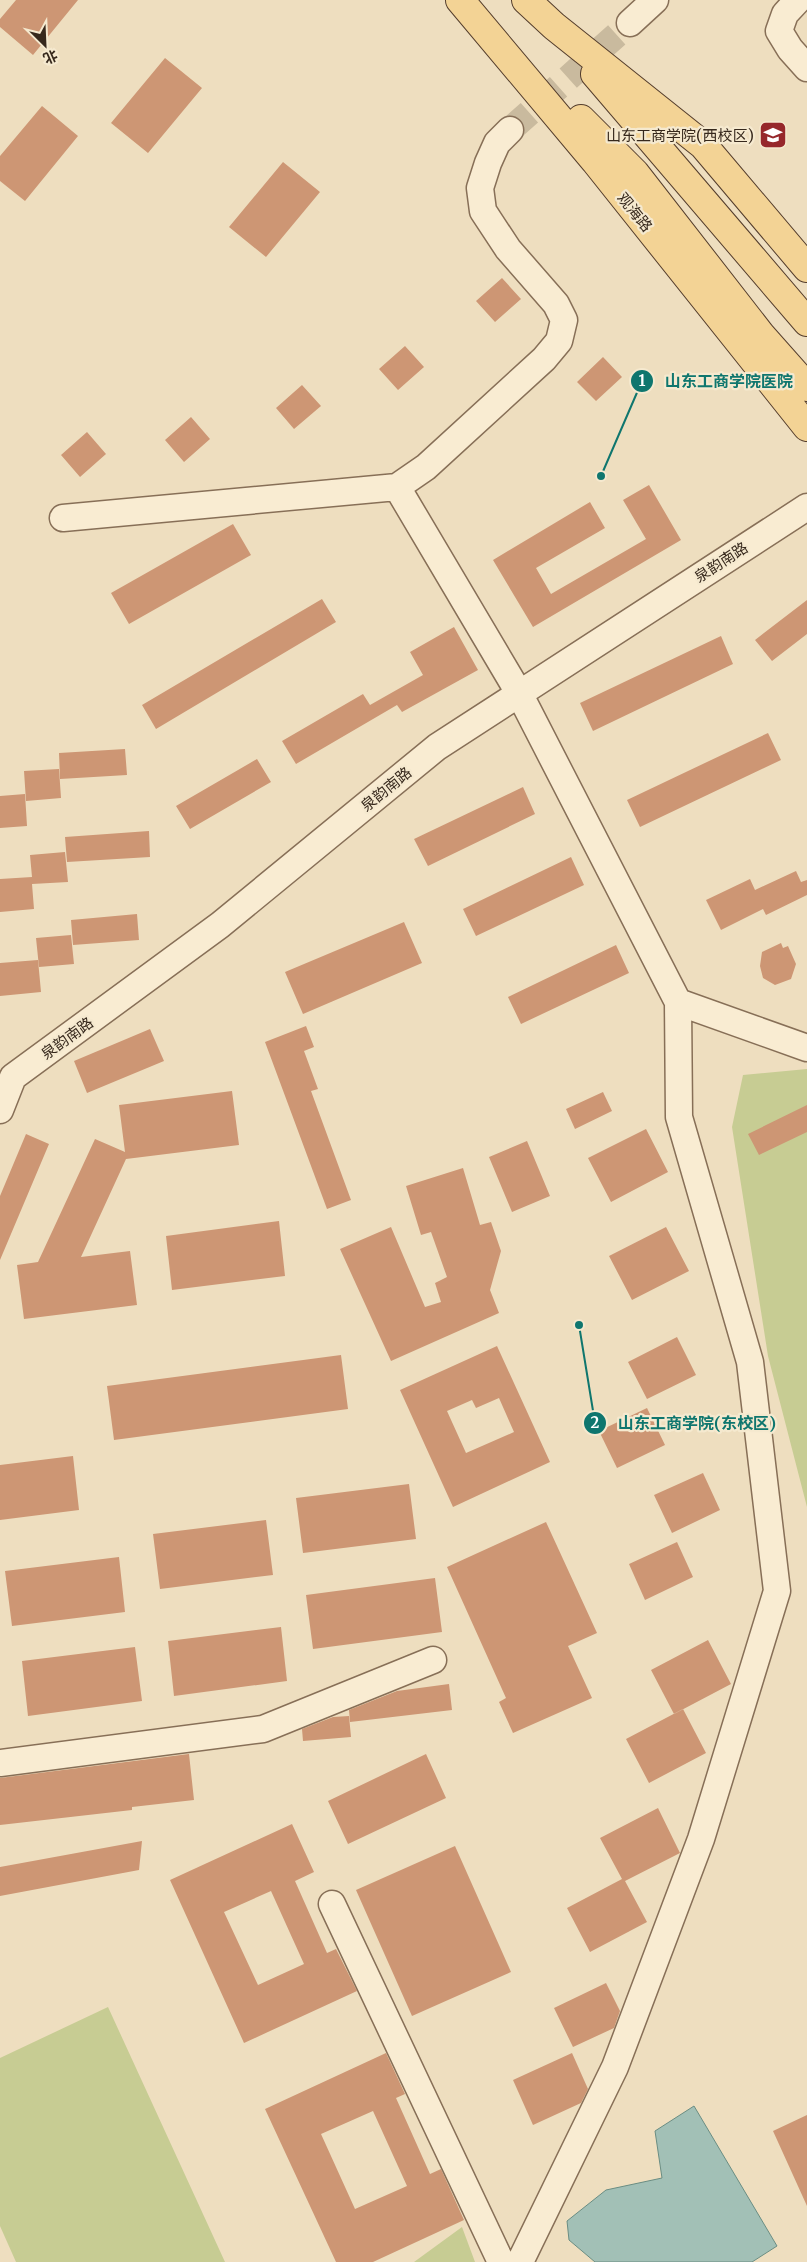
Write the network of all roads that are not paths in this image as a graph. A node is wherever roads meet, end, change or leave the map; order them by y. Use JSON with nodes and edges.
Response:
{"nodes":[{"id":1,"x":461,"y":0,"type":"edge"},
{"id":2,"x":526,"y":0,"type":"edge"},
{"id":3,"x":655,"y":0,"type":"edge"},
{"id":4,"x":798,"y":0,"type":"edge"},
{"id":5,"x":630,"y":23,"type":"tunnel mouth"},
{"id":6,"x":554,"y":26,"type":"junction"},
{"id":7,"x":807,"y":68,"type":"edge"},
{"id":8,"x":510,"y":130,"type":"tunnel mouth"},
{"id":9,"x":807,"y":268,"type":"edge"},
{"id":10,"x":807,"y":322,"type":"edge"},
{"id":11,"x":807,"y":387,"type":"edge"},
{"id":12,"x":807,"y":427,"type":"edge"},
{"id":13,"x":398,"y":487,"type":"junction"},
{"id":14,"x":807,"y":507,"type":"edge"},
{"id":15,"x":64,"y":518,"type":"dead end"},
{"id":16,"x":519,"y":693,"type":"junction"},
{"id":17,"x":678,"y":1002,"type":"junction"},
{"id":18,"x":807,"y":1048,"type":"edge"},
{"id":19,"x":0,"y":1110,"type":"edge"},
{"id":20,"x":433,"y":1660,"type":"dead end"},
{"id":21,"x":0,"y":1763,"type":"edge"},
{"id":22,"x":332,"y":1904,"type":"dead end"},
{"id":23,"x":502,"y":2262,"type":"edge"},
{"id":24,"x":520,"y":2262,"type":"edge"}],
"edges":[{"from":1,"to":11,"type":"main road","name":"观海路"},
{"from":1,"to":12,"type":"main road","name":"观海路"},
{"from":2,"to":6,"type":"main road"},
{"from":3,"to":5,"type":"street"},
{"from":4,"to":7,"type":"street"},
{"from":6,"to":9,"type":"main road"},
{"from":6,"to":10,"type":"main road"},
{"from":8,"to":13,"type":"street"},
{"from":13,"to":15,"type":"street"},
{"from":13,"to":16,"type":"street"},
{"from":14,"to":16,"type":"street","name":"泉韵南路"},
{"from":16,"to":17,"type":"street"},
{"from":16,"to":19,"type":"street","name":"泉韵南路"},
{"from":17,"to":18,"type":"street"},
{"from":17,"to":24,"type":"street"},
{"from":20,"to":21,"type":"street"},
{"from":22,"to":23,"type":"street"}]}
